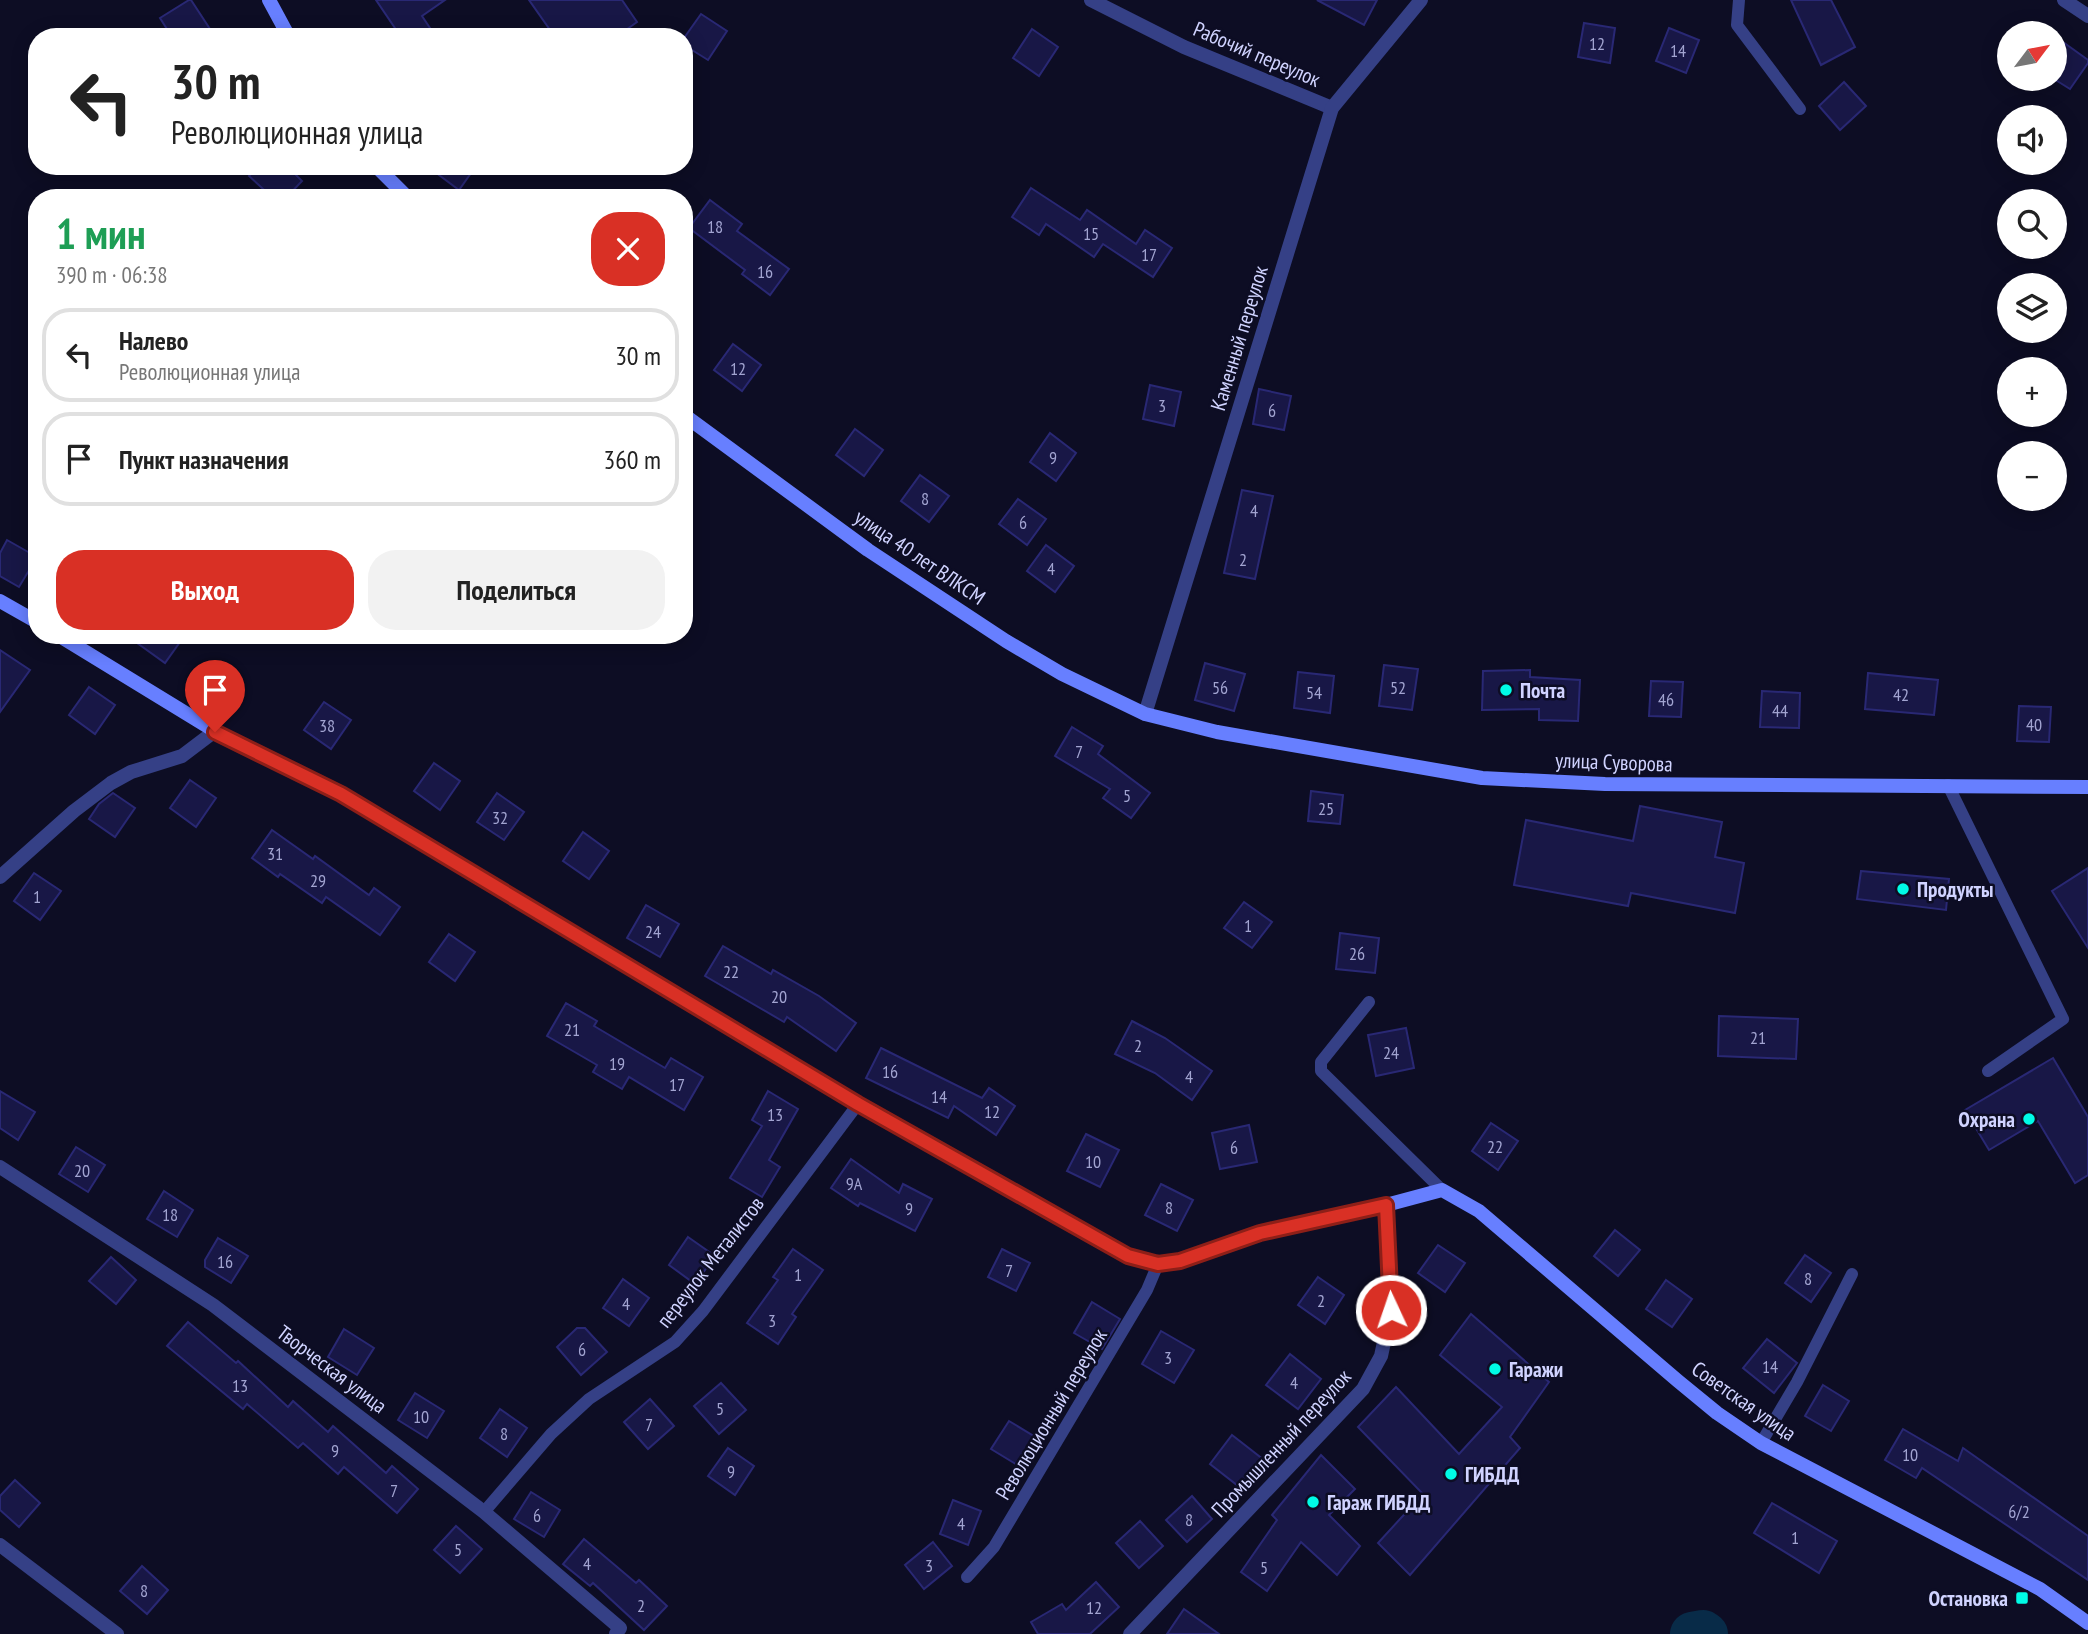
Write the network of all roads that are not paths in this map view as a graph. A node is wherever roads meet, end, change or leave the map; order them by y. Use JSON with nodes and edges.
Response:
{"nodes":[{"id":1,"x":269,"y":0,"type":"edge"},
{"id":2,"x":1091,"y":0,"type":"edge"},
{"id":3,"x":1421,"y":0,"type":"edge"},
{"id":4,"x":1739,"y":0,"type":"edge"},
{"id":5,"x":2064,"y":0,"type":"edge"},
{"id":6,"x":2088,"y":16,"type":"edge"},
{"id":7,"x":284,"y":28,"type":"edge"},
{"id":8,"x":1332,"y":108,"type":"junction"},
{"id":9,"x":1800,"y":109,"type":"dead end"},
{"id":10,"x":385,"y":175,"type":"edge"},
{"id":11,"x":399,"y":189,"type":"edge"},
{"id":12,"x":693,"y":422,"type":"edge"},
{"id":13,"x":0,"y":601,"type":"edge"},
{"id":14,"x":28,"y":617,"type":"edge"},
{"id":15,"x":73,"y":644,"type":"edge"},
{"id":16,"x":1144,"y":714,"type":"junction"},
{"id":17,"x":215,"y":732,"type":"junction"},
{"id":18,"x":1948,"y":785,"type":"junction"},
{"id":19,"x":2088,"y":787,"type":"edge"},
{"id":20,"x":0,"y":877,"type":"edge"},
{"id":21,"x":1369,"y":1002,"type":"dead end"},
{"id":22,"x":1988,"y":1071,"type":"dead end"},
{"id":23,"x":858,"y":1104,"type":"junction"},
{"id":24,"x":0,"y":1167,"type":"edge"},
{"id":25,"x":1442,"y":1190,"type":"junction"},
{"id":26,"x":1386,"y":1205,"type":"junction"},
{"id":27,"x":1158,"y":1264,"type":"junction"},
{"id":28,"x":1852,"y":1274,"type":"dead end"},
{"id":29,"x":1761,"y":1443,"type":"junction"},
{"id":30,"x":484,"y":1512,"type":"junction"},
{"id":31,"x":0,"y":1545,"type":"edge"},
{"id":32,"x":967,"y":1577,"type":"dead end"},
{"id":33,"x":2088,"y":1623,"type":"edge"},
{"id":34,"x":618,"y":1631,"type":"edge"},
{"id":35,"x":117,"y":1634,"type":"edge"},
{"id":36,"x":1130,"y":1634,"type":"edge"}],
"edges":[{"from":1,"to":7,"type":"street"},
{"from":2,"to":8,"type":"street","name":"Рабочий переулок"},
{"from":3,"to":8,"type":"street","name":"Каменный переулок"},
{"from":4,"to":9,"type":"lane"},
{"from":5,"to":6,"type":"street"},
{"from":8,"to":16,"type":"street","name":"Каменный переулок"},
{"from":10,"to":11,"type":"street"},
{"from":12,"to":16,"type":"street","name":"улица 40 лет ВЛКСМ"},
{"from":13,"to":14,"type":"street"},
{"from":15,"to":17,"type":"street"},
{"from":16,"to":18,"type":"street","name":"улица Суворова"},
{"from":17,"to":20,"type":"street"},
{"from":17,"to":23,"type":"street"},
{"from":18,"to":19,"type":"street","name":"улица Суворова"},
{"from":18,"to":22,"type":"lane"},
{"from":21,"to":25,"type":"lane"},
{"from":23,"to":27,"type":"street"},
{"from":23,"to":30,"type":"lane","name":"переулок Металистов"},
{"from":24,"to":30,"type":"street","name":"Творческая улица"},
{"from":25,"to":26,"type":"street"},
{"from":25,"to":29,"type":"street","name":"Советская улица"},
{"from":26,"to":27,"type":"street"},
{"from":26,"to":36,"type":"street","name":"Промышленный переулок"},
{"from":27,"to":32,"type":"lane","name":"Революционный переулок"},
{"from":28,"to":29,"type":"lane"},
{"from":29,"to":33,"type":"street","name":"Советская улица"},
{"from":30,"to":34,"type":"street","name":"Творческая улица"},
{"from":31,"to":35,"type":"street"}]}
